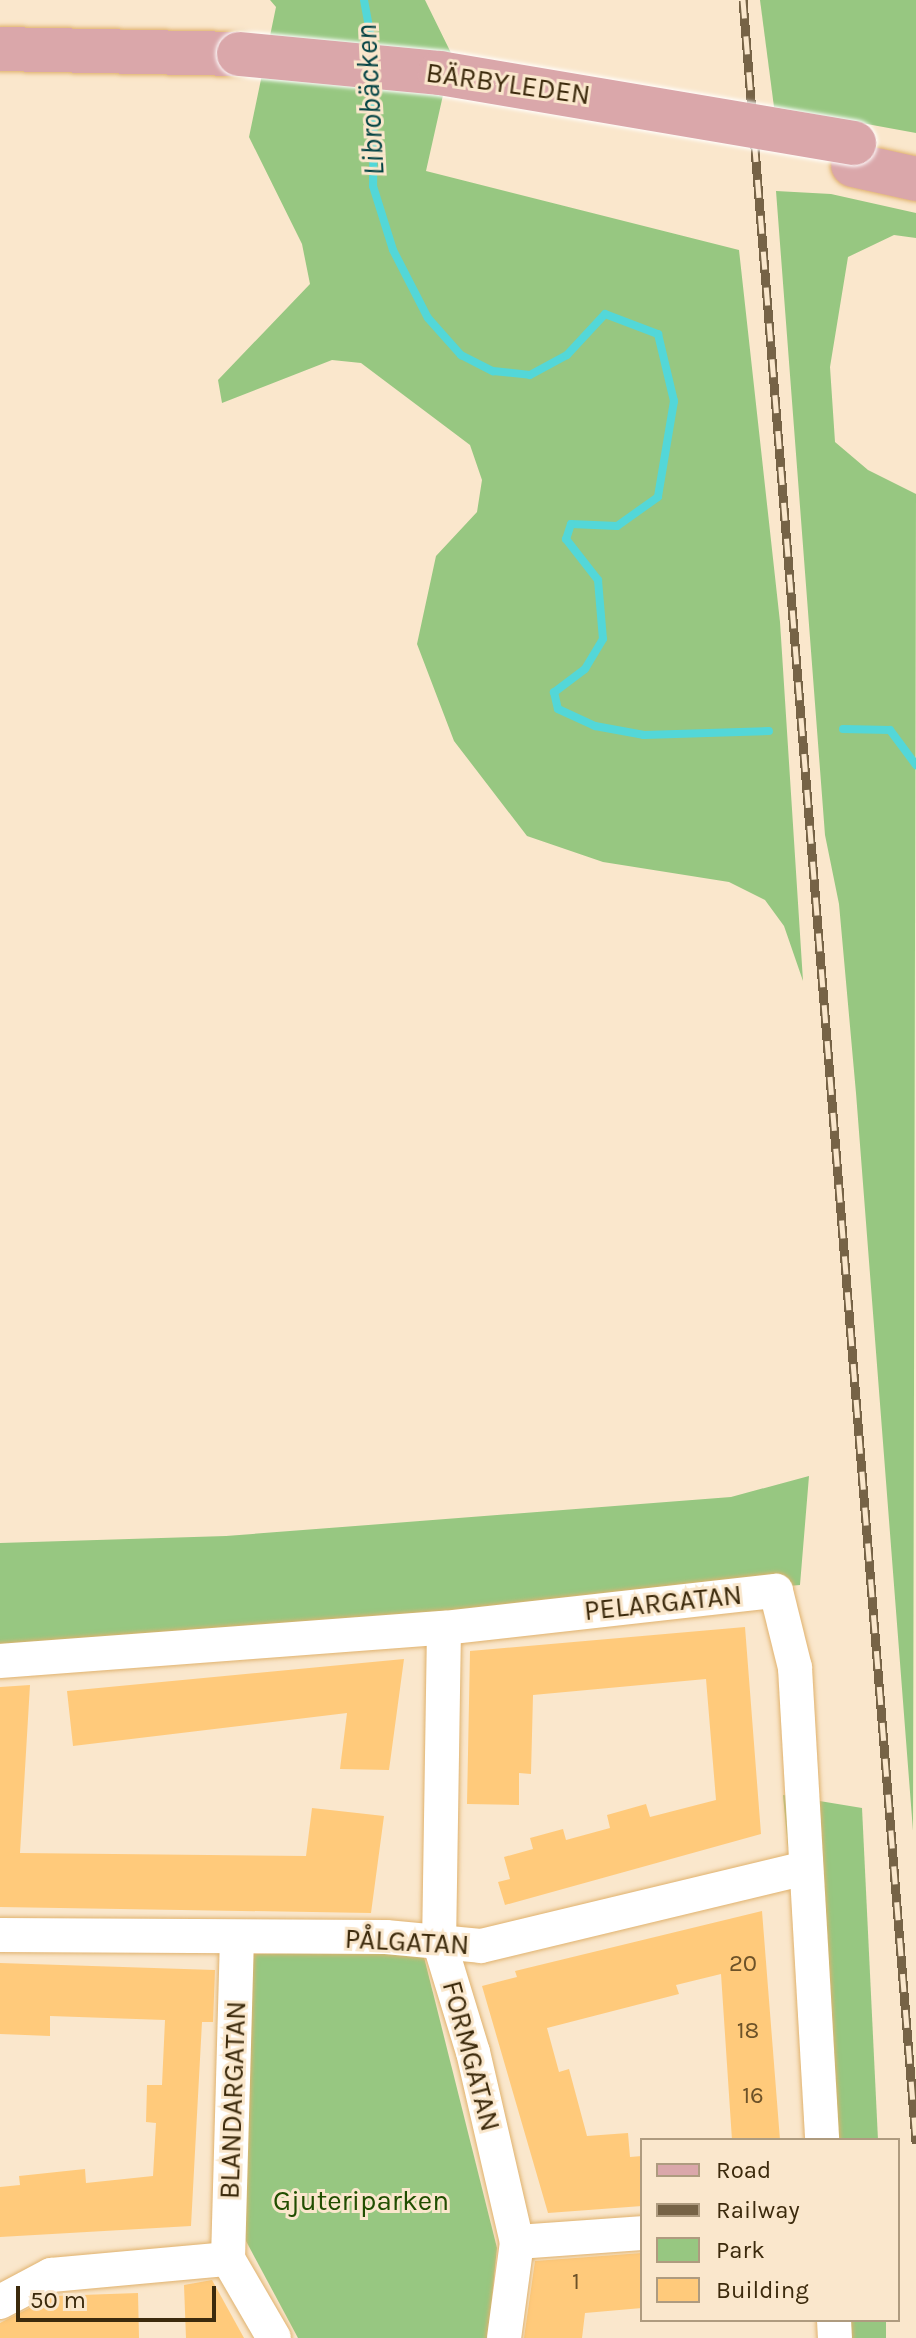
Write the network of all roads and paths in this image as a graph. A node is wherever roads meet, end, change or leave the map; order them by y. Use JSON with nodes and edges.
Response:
{"nodes":[{"id":1,"x":0,"y":49,"type":"edge"},
{"id":2,"x":238,"y":65,"type":"junction"},
{"id":3,"x":0,"y":76,"type":"edge"},
{"id":4,"x":853,"y":154,"type":"junction"},
{"id":5,"x":916,"y":156,"type":"edge"},
{"id":6,"x":916,"y":179,"type":"edge"},
{"id":7,"x":444,"y":1628,"type":"junction"},
{"id":8,"x":0,"y":1661,"type":"edge"},
{"id":9,"x":805,"y":1868,"type":"junction"},
{"id":10,"x":0,"y":1935,"type":"edge"},
{"id":11,"x":237,"y":1941,"type":"junction"},
{"id":12,"x":439,"y":1941,"type":"junction"},
{"id":13,"x":822,"y":2138,"type":"edge"},
{"id":14,"x":640,"y":2233,"type":"edge"},
{"id":15,"x":517,"y":2242,"type":"junction"},
{"id":16,"x":228,"y":2259,"type":"junction"},
{"id":17,"x":0,"y":2302,"type":"edge"},
{"id":18,"x":274,"y":2338,"type":"edge"},
{"id":19,"x":504,"y":2338,"type":"edge"}],
"edges":[{"from":1,"to":2,"type":"main road","name":"BÄRBYLEDEN"},
{"from":2,"to":3,"type":"main road","name":"BÄRBYLEDEN"},
{"from":2,"to":4,"type":"main road","name":"BÄRBYLEDEN"},
{"from":4,"to":5,"type":"main road","name":"BÄRBYLEDEN"},
{"from":4,"to":6,"type":"main road","name":"BÄRBYLEDEN"},
{"from":7,"to":8,"type":"street","name":"PELARGATAN"},
{"from":7,"to":9,"type":"street","name":"PELARGATAN"},
{"from":7,"to":12,"type":"street","name":"FORMGATAN"},
{"from":9,"to":12,"type":"street","name":"PÅLGATAN"},
{"from":9,"to":13,"type":"street","name":"PELARGATAN"},
{"from":10,"to":11,"type":"street","name":"PÅLGATAN"},
{"from":11,"to":12,"type":"street","name":"PÅLGATAN"},
{"from":11,"to":16,"type":"street","name":"BLANDARGATAN"},
{"from":12,"to":15,"type":"street","name":"FORMGATAN"},
{"from":14,"to":15,"type":"street"},
{"from":15,"to":19,"type":"street","name":"FORMGATAN"},
{"from":16,"to":17,"type":"street"},
{"from":16,"to":18,"type":"street"}]}
